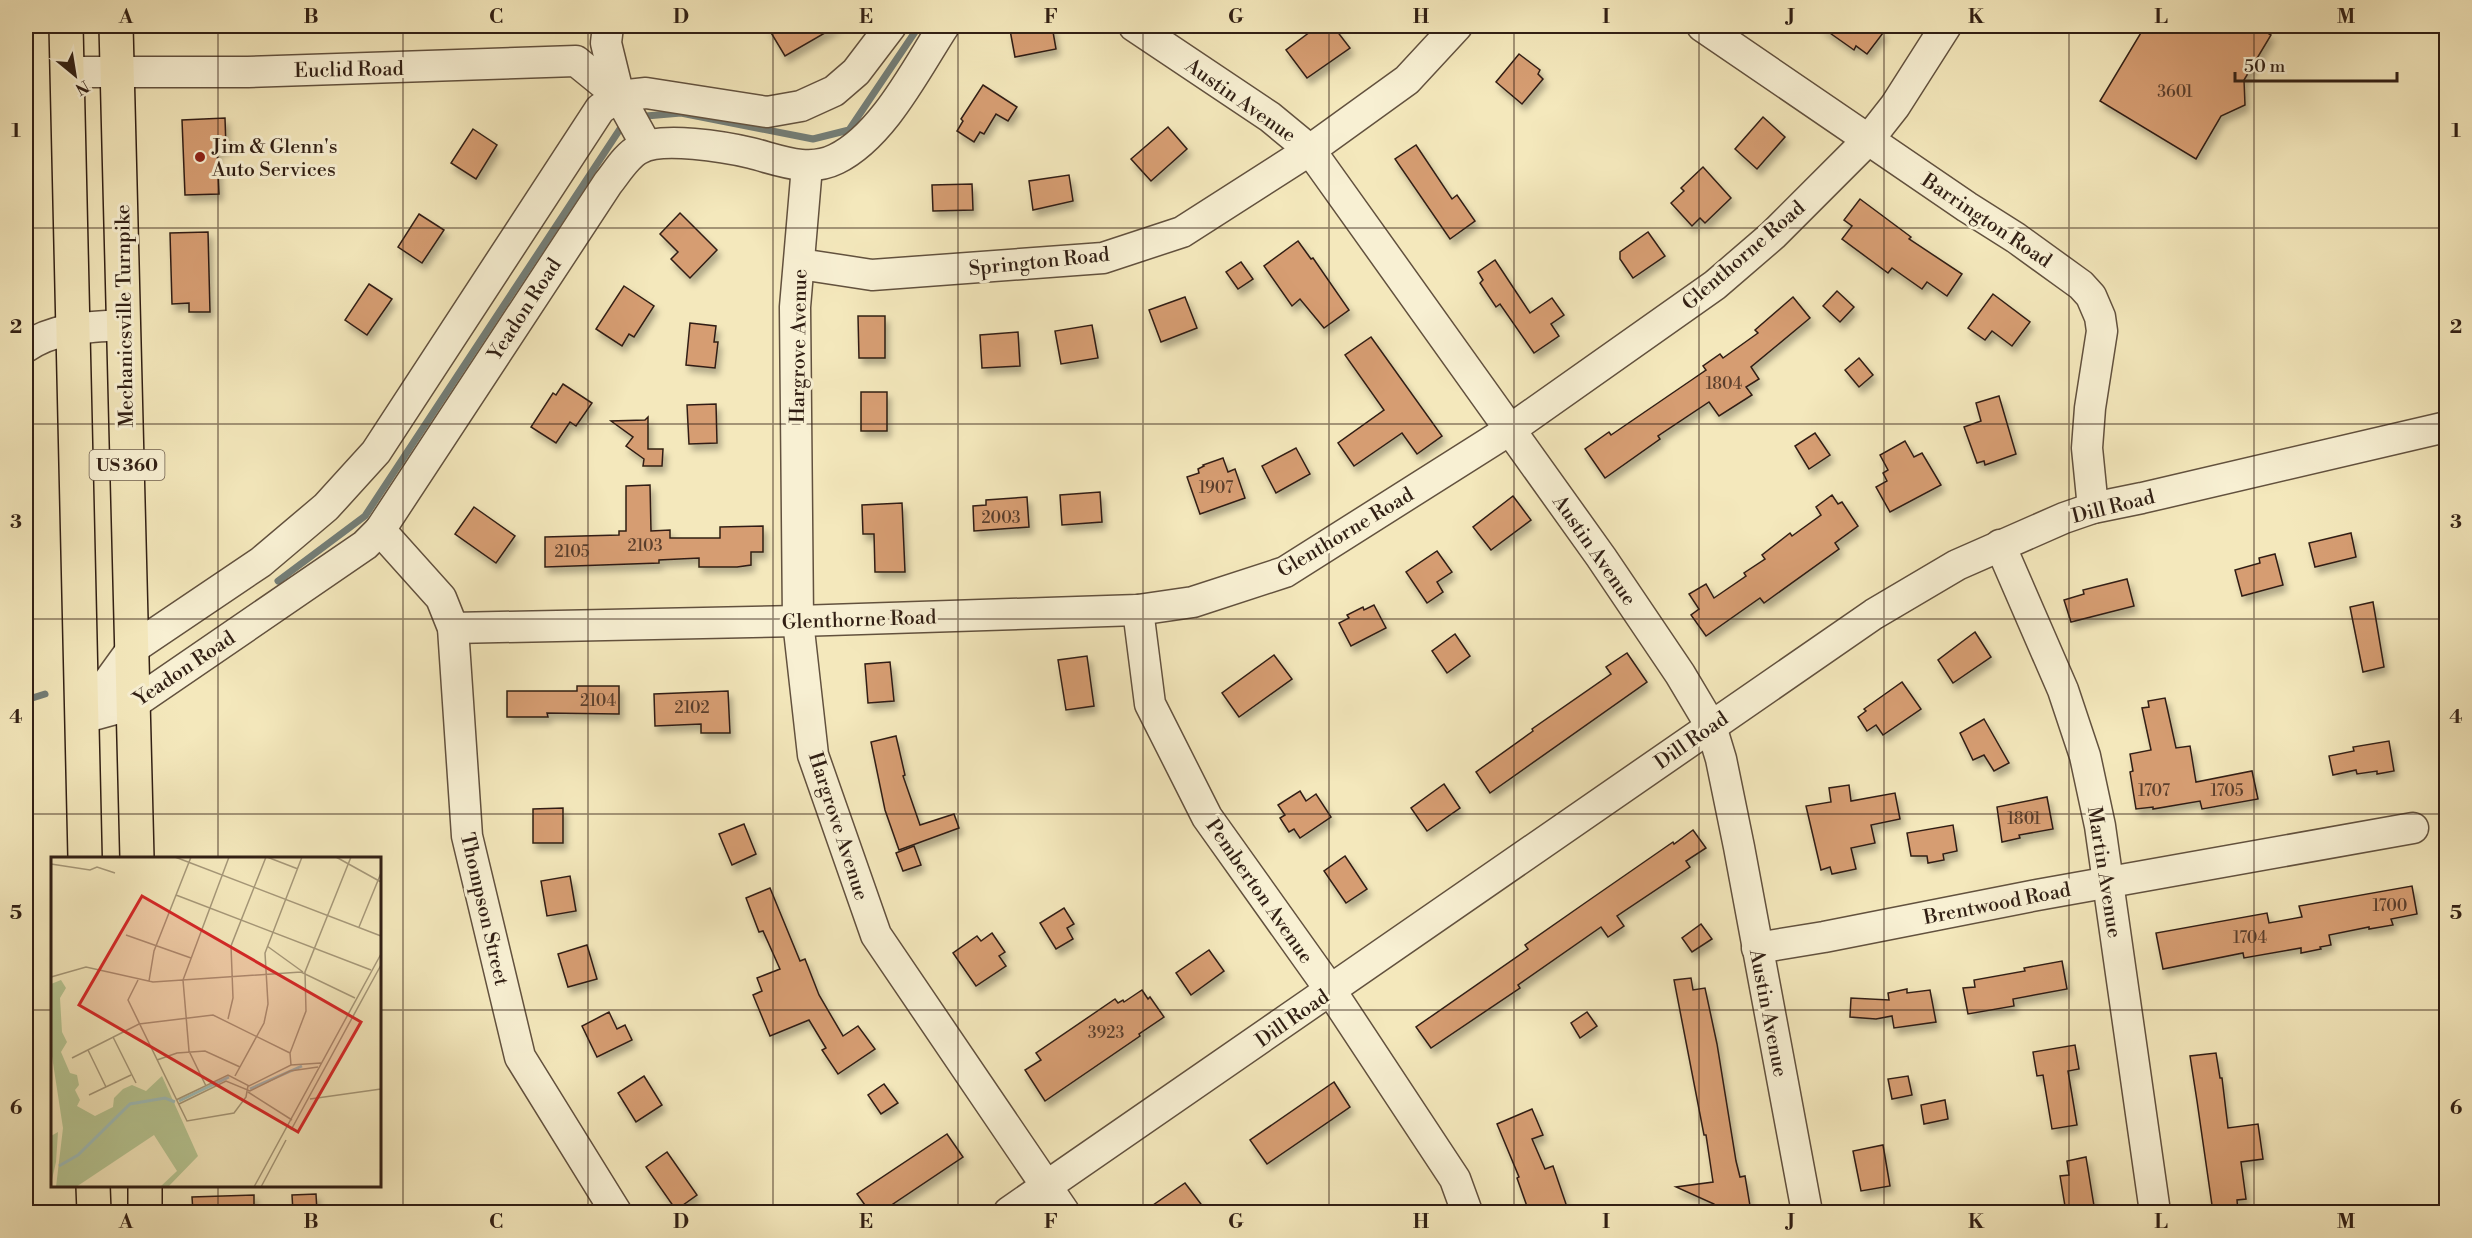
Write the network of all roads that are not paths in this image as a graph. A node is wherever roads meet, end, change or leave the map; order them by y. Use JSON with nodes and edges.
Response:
{"nodes":[{"id":1,"x":66,"y":26,"type":"edge"},
{"id":2,"x":116,"y":26,"type":"edge"},
{"id":3,"x":608,"y":26,"type":"edge"},
{"id":4,"x":891,"y":26,"type":"edge"},
{"id":5,"x":944,"y":26,"type":"edge"},
{"id":6,"x":1134,"y":26,"type":"edge"},
{"id":7,"x":1457,"y":26,"type":"edge"},
{"id":8,"x":1702,"y":26,"type":"edge"},
{"id":9,"x":1946,"y":26,"type":"edge"},
{"id":10,"x":66,"y":72,"type":"junction"},
{"id":11,"x":117,"y":72,"type":"junction"},
{"id":12,"x":619,"y":96,"type":"junction"},
{"id":13,"x":1869,"y":139,"type":"junction"},
{"id":14,"x":646,"y":146,"type":"junction"},
{"id":15,"x":1310,"y":150,"type":"junction"},
{"id":16,"x":807,"y":166,"type":"junction"},
{"id":17,"x":800,"y":264,"type":"junction"},
{"id":18,"x":124,"y":325,"type":"junction"},
{"id":19,"x":72,"y":328,"type":"junction"},
{"id":20,"x":26,"y":347,"type":"edge"},
{"id":21,"x":2446,"y":427,"type":"edge"},
{"id":22,"x":1511,"y":429,"type":"junction"},
{"id":23,"x":2093,"y":508,"type":"junction"},
{"id":24,"x":380,"y":530,"type":"junction"},
{"id":25,"x":2000,"y":545,"type":"junction"},
{"id":26,"x":1138,"y":610,"type":"junction"},
{"id":27,"x":798,"y":621,"type":"junction"},
{"id":28,"x":453,"y":628,"type":"junction"},
{"id":29,"x":132,"y":649,"type":"junction"},
{"id":30,"x":133,"y":704,"type":"junction"},
{"id":31,"x":82,"y":718,"type":"junction"},
{"id":32,"x":1711,"y":726,"type":"junction"},
{"id":33,"x":2414,"y":828,"type":"dead end"},
{"id":34,"x":85,"y":857,"type":"edge"},
{"id":35,"x":137,"y":857,"type":"edge"},
{"id":36,"x":2108,"y":882,"type":"junction"},
{"id":37,"x":1757,"y":948,"type":"junction"},
{"id":38,"x":1331,"y":991,"type":"junction"},
{"id":39,"x":1047,"y":1186,"type":"junction"},
{"id":40,"x":93,"y":1187,"type":"edge"},
{"id":41,"x":145,"y":1187,"type":"edge"},
{"id":42,"x":94,"y":1212,"type":"edge"},
{"id":43,"x":146,"y":1212,"type":"edge"},
{"id":44,"x":616,"y":1212,"type":"edge"},
{"id":45,"x":1009,"y":1212,"type":"edge"},
{"id":46,"x":1064,"y":1212,"type":"edge"},
{"id":47,"x":1467,"y":1212,"type":"edge"},
{"id":48,"x":1807,"y":1212,"type":"edge"},
{"id":49,"x":2155,"y":1212,"type":"edge"}],
"edges":[{"from":1,"to":10,"type":"highway","number":"US 360"},
{"from":2,"to":11,"type":"highway","name":"Mechanicsville Turnpike","number":"US 360"},
{"from":3,"to":12,"type":"street"},
{"from":4,"to":12,"type":"street"},
{"from":5,"to":16,"type":"street"},
{"from":6,"to":15,"type":"street","name":"Austin Avenue"},
{"from":7,"to":15,"type":"street","name":"Springton Road"},
{"from":8,"to":13,"type":"street","name":"Barrington Road"},
{"from":9,"to":13,"type":"street","name":"Glenthorne Road"},
{"from":10,"to":11,"type":"street","name":"Euclid Road"},
{"from":10,"to":19,"type":"highway","number":"US 360"},
{"from":11,"to":12,"type":"street","name":"Euclid Road"},
{"from":11,"to":18,"type":"highway","name":"Mechanicsville Turnpike","number":"US 360"},
{"from":12,"to":14,"type":"street"},
{"from":12,"to":29,"type":"street","name":"Yeadon Road"},
{"from":13,"to":22,"type":"street","name":"Glenthorne Road"},
{"from":13,"to":23,"type":"street","name":"Barrington Road"},
{"from":14,"to":16,"type":"street"},
{"from":14,"to":24,"type":"street","name":"Yeadon Road"},
{"from":15,"to":17,"type":"street","name":"Springton Road"},
{"from":15,"to":22,"type":"street","name":"Austin Avenue"},
{"from":16,"to":17,"type":"street","name":"Hargrove Avenue"},
{"from":17,"to":27,"type":"street","name":"Hargrove Avenue"},
{"from":18,"to":19,"type":"street"},
{"from":18,"to":29,"type":"highway","name":"Mechanicsville Turnpike","number":"US 360"},
{"from":19,"to":20,"type":"street"},
{"from":19,"to":31,"type":"highway","number":"US 360"},
{"from":21,"to":23,"type":"street","name":"Dill Road"},
{"from":22,"to":26,"type":"street","name":"Glenthorne Road"},
{"from":22,"to":32,"type":"street","name":"Austin Avenue"},
{"from":23,"to":25,"type":"street","name":"Dill Road"},
{"from":24,"to":28,"type":"street","name":"Thompson Street"},
{"from":24,"to":30,"type":"street","name":"Yeadon Road"},
{"from":25,"to":32,"type":"street","name":"Dill Road"},
{"from":25,"to":36,"type":"street","name":"Martin Avenue"},
{"from":26,"to":27,"type":"street","name":"Glenthorne Road"},
{"from":26,"to":38,"type":"street","name":"Pemberton Avenue"},
{"from":27,"to":28,"type":"street","name":"Glenthorne Road"},
{"from":27,"to":39,"type":"street","name":"Hargrove Avenue"},
{"from":28,"to":44,"type":"street","name":"Thompson Street"},
{"from":29,"to":30,"type":"highway","name":"Mechanicsville Turnpike","number":"US 360"},
{"from":29,"to":31,"type":"street","name":"Yeadon Road"},
{"from":30,"to":31,"type":"street","name":"Yeadon Road"},
{"from":30,"to":35,"type":"highway","name":"Mechanicsville Turnpike","number":"US 360"},
{"from":31,"to":34,"type":"highway","number":"US 360"},
{"from":32,"to":37,"type":"street","name":"Austin Avenue"},
{"from":32,"to":38,"type":"street","name":"Dill Road"},
{"from":33,"to":36,"type":"street","name":"Brentwood Road"},
{"from":36,"to":37,"type":"street","name":"Brentwood Road"},
{"from":36,"to":49,"type":"street","name":"Martin Avenue"},
{"from":37,"to":48,"type":"street","name":"Austin Avenue"},
{"from":38,"to":39,"type":"street","name":"Dill Road"},
{"from":38,"to":47,"type":"street","name":"Pemberton Avenue"},
{"from":39,"to":45,"type":"street","name":"Dill Road"},
{"from":39,"to":46,"type":"street","name":"Hargrove Avenue"},
{"from":40,"to":42,"type":"highway"},
{"from":41,"to":43,"type":"highway"}]}
